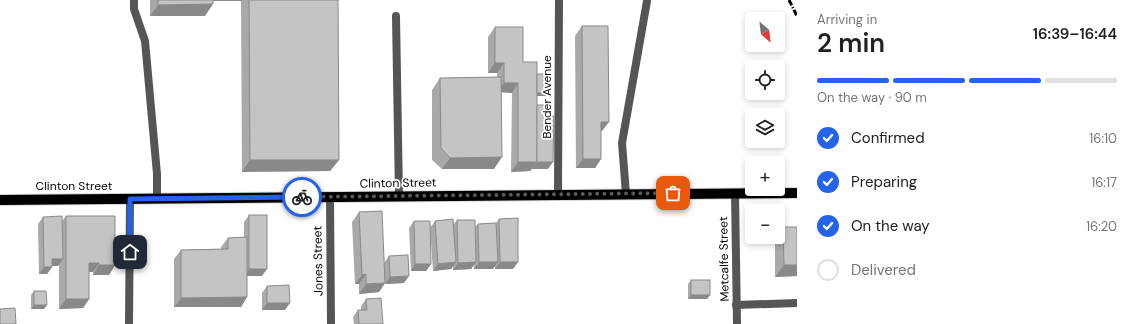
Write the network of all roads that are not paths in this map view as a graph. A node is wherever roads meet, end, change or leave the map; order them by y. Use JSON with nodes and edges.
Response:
{"nodes":[{"id":1,"x":134,"y":0,"type":"edge"},
{"id":2,"x":560,"y":0,"type":"edge"},
{"id":3,"x":648,"y":1,"type":"edge"},
{"id":4,"x":396,"y":16,"type":"dead end"},
{"id":5,"x":735,"y":193,"type":"junction"},
{"id":6,"x":797,"y":193,"type":"edge"},
{"id":7,"x":626,"y":194,"type":"junction"},
{"id":8,"x":558,"y":195,"type":"junction"},
{"id":9,"x":398,"y":196,"type":"junction"},
{"id":10,"x":330,"y":197,"type":"junction"},
{"id":11,"x":157,"y":198,"type":"junction"},
{"id":12,"x":130,"y":199,"type":"junction"},
{"id":13,"x":0,"y":200,"type":"edge"},
{"id":14,"x":797,"y":302,"type":"edge"},
{"id":15,"x":736,"y":305,"type":"junction"},
{"id":16,"x":130,"y":324,"type":"edge"},
{"id":17,"x":331,"y":324,"type":"edge"},
{"id":18,"x":737,"y":324,"type":"edge"}],
"edges":[{"from":1,"to":11,"type":"street"},
{"from":2,"to":8,"type":"street","name":"Bender Avenue"},
{"from":3,"to":7,"type":"street"},
{"from":4,"to":9,"type":"street"},
{"from":5,"to":6,"type":"main road","name":"Clinton Street"},
{"from":5,"to":7,"type":"main road","name":"Clinton Street"},
{"from":5,"to":15,"type":"street","name":"Metcalfe Street"},
{"from":7,"to":8,"type":"main road","name":"Clinton Street"},
{"from":8,"to":9,"type":"main road","name":"Clinton Street"},
{"from":9,"to":10,"type":"main road","name":"Clinton Street"},
{"from":10,"to":11,"type":"main road","name":"Clinton Street"},
{"from":10,"to":17,"type":"street","name":"Jones Street"},
{"from":11,"to":12,"type":"main road","name":"Clinton Street"},
{"from":12,"to":13,"type":"main road","name":"Clinton Street"},
{"from":12,"to":16,"type":"street"},
{"from":14,"to":15,"type":"street"},
{"from":15,"to":18,"type":"street","name":"Metcalfe Street"}]}
